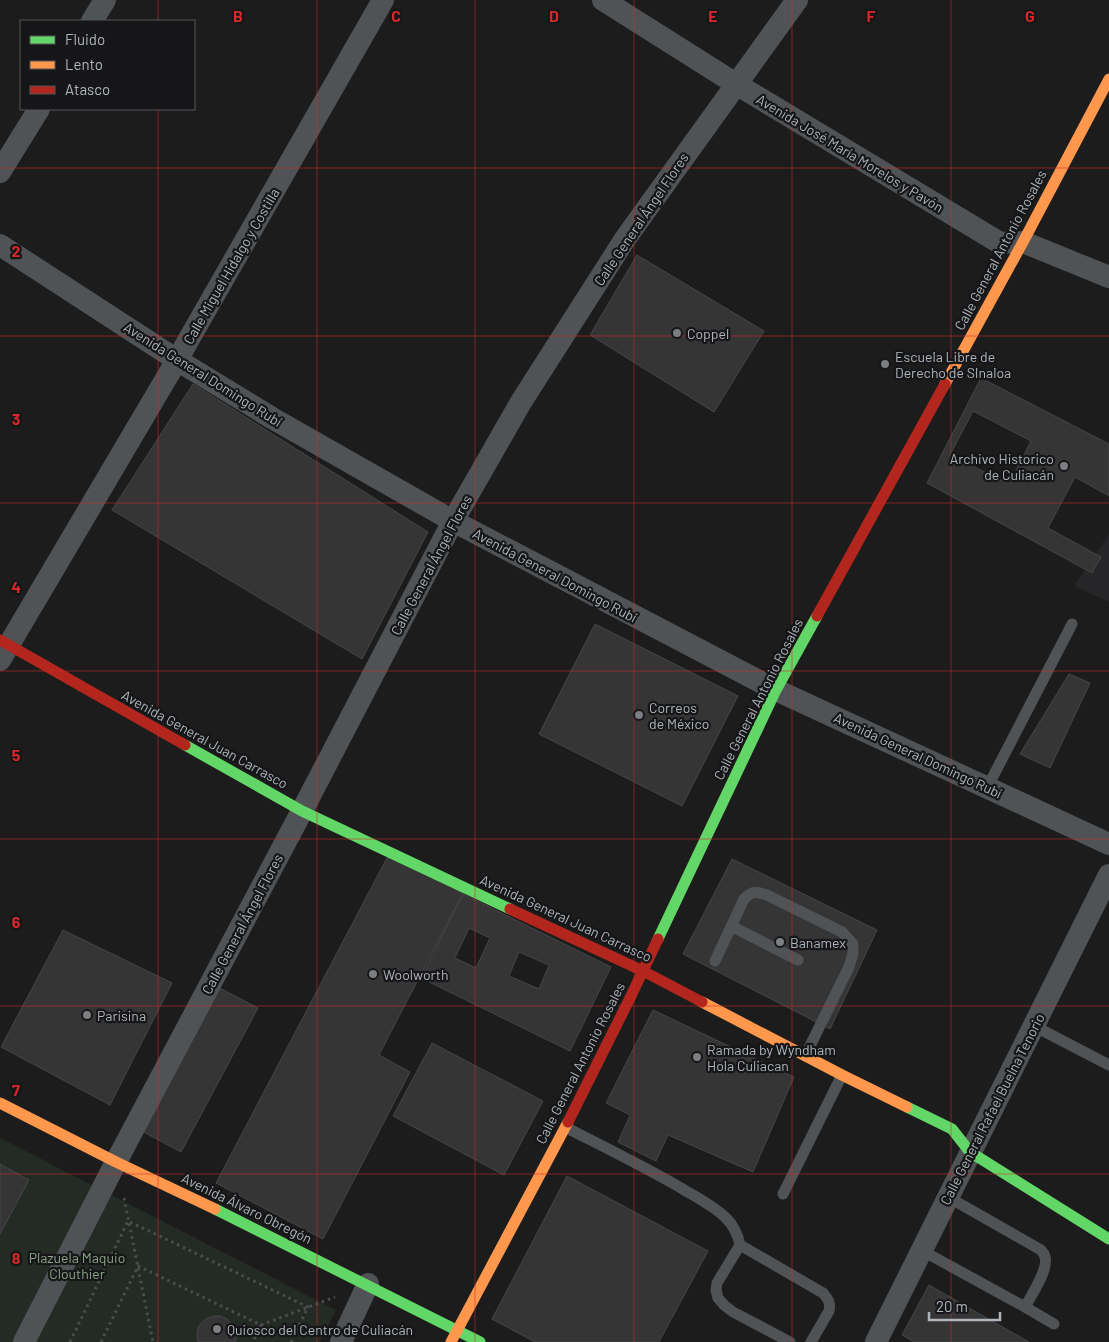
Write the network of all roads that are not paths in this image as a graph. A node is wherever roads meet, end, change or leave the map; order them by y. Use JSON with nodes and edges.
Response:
{"nodes":[{"id":1,"x":104,"y":0,"type":"edge"},
{"id":2,"x":383,"y":0,"type":"edge"},
{"id":3,"x":603,"y":0,"type":"edge"},
{"id":4,"x":797,"y":0,"type":"edge"},
{"id":5,"x":93,"y":20,"type":"edge"},
{"id":6,"x":1109,"y":79,"type":"edge"},
{"id":7,"x":736,"y":84,"type":"junction"},
{"id":8,"x":37,"y":110,"type":"edge"},
{"id":9,"x":0,"y":172,"type":"edge"},
{"id":10,"x":1023,"y":242,"type":"junction"},
{"id":11,"x":0,"y":245,"type":"edge"},
{"id":12,"x":1109,"y":277,"type":"edge"},
{"id":13,"x":177,"y":360,"type":"junction"},
{"id":14,"x":453,"y":521,"type":"junction"},
{"id":15,"x":1072,"y":624,"type":"dead end"},
{"id":16,"x":3,"y":649,"type":"edge"},
{"id":17,"x":776,"y":690,"type":"junction"},
{"id":18,"x":987,"y":788,"type":"junction"},
{"id":19,"x":302,"y":811,"type":"junction"},
{"id":20,"x":1109,"y":844,"type":"edge"},
{"id":21,"x":1109,"y":875,"type":"edge"},
{"id":22,"x":731,"y":926,"type":"junction"},
{"id":23,"x":798,"y":960,"type":"dead end"},
{"id":24,"x":715,"y":961,"type":"dead end"},
{"id":25,"x":643,"y":970,"type":"junction"},
{"id":26,"x":1034,"y":1026,"type":"junction"},
{"id":27,"x":805,"y":1056,"type":"junction"},
{"id":28,"x":1109,"y":1065,"type":"edge"},
{"id":29,"x":842,"y":1075,"type":"junction"},
{"id":30,"x":0,"y":1103,"type":"edge"},
{"id":31,"x":565,"y":1127,"type":"junction"},
{"id":32,"x":970,"y":1152,"type":"junction"},
{"id":33,"x":116,"y":1162,"type":"junction"},
{"id":34,"x":783,"y":1194,"type":"dead end"},
{"id":35,"x":948,"y":1197,"type":"junction"},
{"id":36,"x":1109,"y":1239,"type":"edge"},
{"id":37,"x":740,"y":1245,"type":"junction"},
{"id":38,"x":921,"y":1250,"type":"junction"},
{"id":39,"x":368,"y":1284,"type":"junction"},
{"id":40,"x":1025,"y":1307,"type":"junction"},
{"id":41,"x":1054,"y":1324,"type":"dead end"},
{"id":42,"x":458,"y":1330,"type":"junction"},
{"id":43,"x":24,"y":1342,"type":"edge"},
{"id":44,"x":341,"y":1342,"type":"edge"},
{"id":45,"x":451,"y":1342,"type":"edge"},
{"id":46,"x":480,"y":1342,"type":"edge"},
{"id":47,"x":790,"y":1342,"type":"edge"},
{"id":48,"x":811,"y":1342,"type":"edge"},
{"id":49,"x":876,"y":1342,"type":"edge"}],
"edges":[{"from":1,"to":5,"type":"street"},
{"from":2,"to":13,"type":"street","name":"Calle Miguel Hidalgo y Costilla"},
{"from":3,"to":7,"type":"street","name":"Avenida José María Morelos y Pavón"},
{"from":4,"to":7,"type":"street","name":"Calle General Ángel Flores"},
{"from":6,"to":10,"type":"street","name":"Calle General Antonio Rosales"},
{"from":7,"to":10,"type":"street","name":"Avenida José María Morelos y Pavón"},
{"from":7,"to":14,"type":"street","name":"Calle General Ángel Flores"},
{"from":8,"to":9,"type":"street"},
{"from":10,"to":12,"type":"street","name":"Avenida José María Morelos y Pavón"},
{"from":10,"to":17,"type":"street","name":"Calle General Antonio Rosales"},
{"from":11,"to":13,"type":"street","name":"Avenida General Domingo Rubí"},
{"from":13,"to":14,"type":"street","name":"Avenida General Domingo Rubí"},
{"from":13,"to":16,"type":"street","name":"Calle Miguel Hidalgo y Costilla"},
{"from":14,"to":17,"type":"street","name":"Avenida General Domingo Rubí"},
{"from":14,"to":19,"type":"street","name":"Calle General Ángel Flores"},
{"from":15,"to":18,"type":"lane"},
{"from":16,"to":19,"type":"street","name":"Avenida General Juan Carrasco"},
{"from":17,"to":18,"type":"street","name":"Avenida General Domingo Rubí"},
{"from":17,"to":25,"type":"street","name":"Calle General Antonio Rosales"},
{"from":18,"to":20,"type":"street","name":"Avenida General Domingo Rubí"},
{"from":19,"to":25,"type":"street","name":"Avenida General Juan Carrasco"},
{"from":19,"to":33,"type":"street","name":"Calle General Ángel Flores"},
{"from":21,"to":26,"type":"street","name":"Calle General Rafael Buelna Tenorio"},
{"from":22,"to":23,"type":"lane"},
{"from":22,"to":24,"type":"lane"},
{"from":22,"to":27,"type":"lane"},
{"from":25,"to":27,"type":"street","name":"Avenida General Juan Carrasco"},
{"from":25,"to":31,"type":"street","name":"Calle General Antonio Rosales"},
{"from":26,"to":28,"type":"lane"},
{"from":26,"to":32,"type":"street","name":"Calle General Rafael Buelna Tenorio"},
{"from":27,"to":29,"type":"street","name":"Avenida General Juan Carrasco"},
{"from":29,"to":32,"type":"street","name":"Avenida General Juan Carrasco"},
{"from":29,"to":34,"type":"lane"},
{"from":30,"to":33,"type":"street","name":"Avenida Álvaro Obregón"},
{"from":31,"to":37,"type":"lane"},
{"from":31,"to":42,"type":"street","name":"Calle General Antonio Rosales"},
{"from":32,"to":35,"type":"street","name":"Calle General Rafael Buelna Tenorio"},
{"from":32,"to":36,"type":"street","name":"Avenida General Juan Carrasco"},
{"from":33,"to":39,"type":"street","name":"Avenida Álvaro Obregón"},
{"from":33,"to":43,"type":"street","name":"Calle General Ángel Flores"},
{"from":35,"to":38,"type":"street","name":"Calle General Rafael Buelna Tenorio"},
{"from":35,"to":40,"type":"lane"},
{"from":37,"to":47,"type":"lane"},
{"from":37,"to":48,"type":"lane"},
{"from":38,"to":40,"type":"lane"},
{"from":38,"to":49,"type":"street","name":"Calle General Rafael Buelna Tenorio"},
{"from":39,"to":42,"type":"street","name":"Avenida Álvaro Obregón"},
{"from":39,"to":44,"type":"street"},
{"from":40,"to":41,"type":"lane"},
{"from":42,"to":45,"type":"street","name":"Calle General Antonio Rosales"},
{"from":42,"to":46,"type":"street","name":"Avenida Álvaro Obregón"}]}
